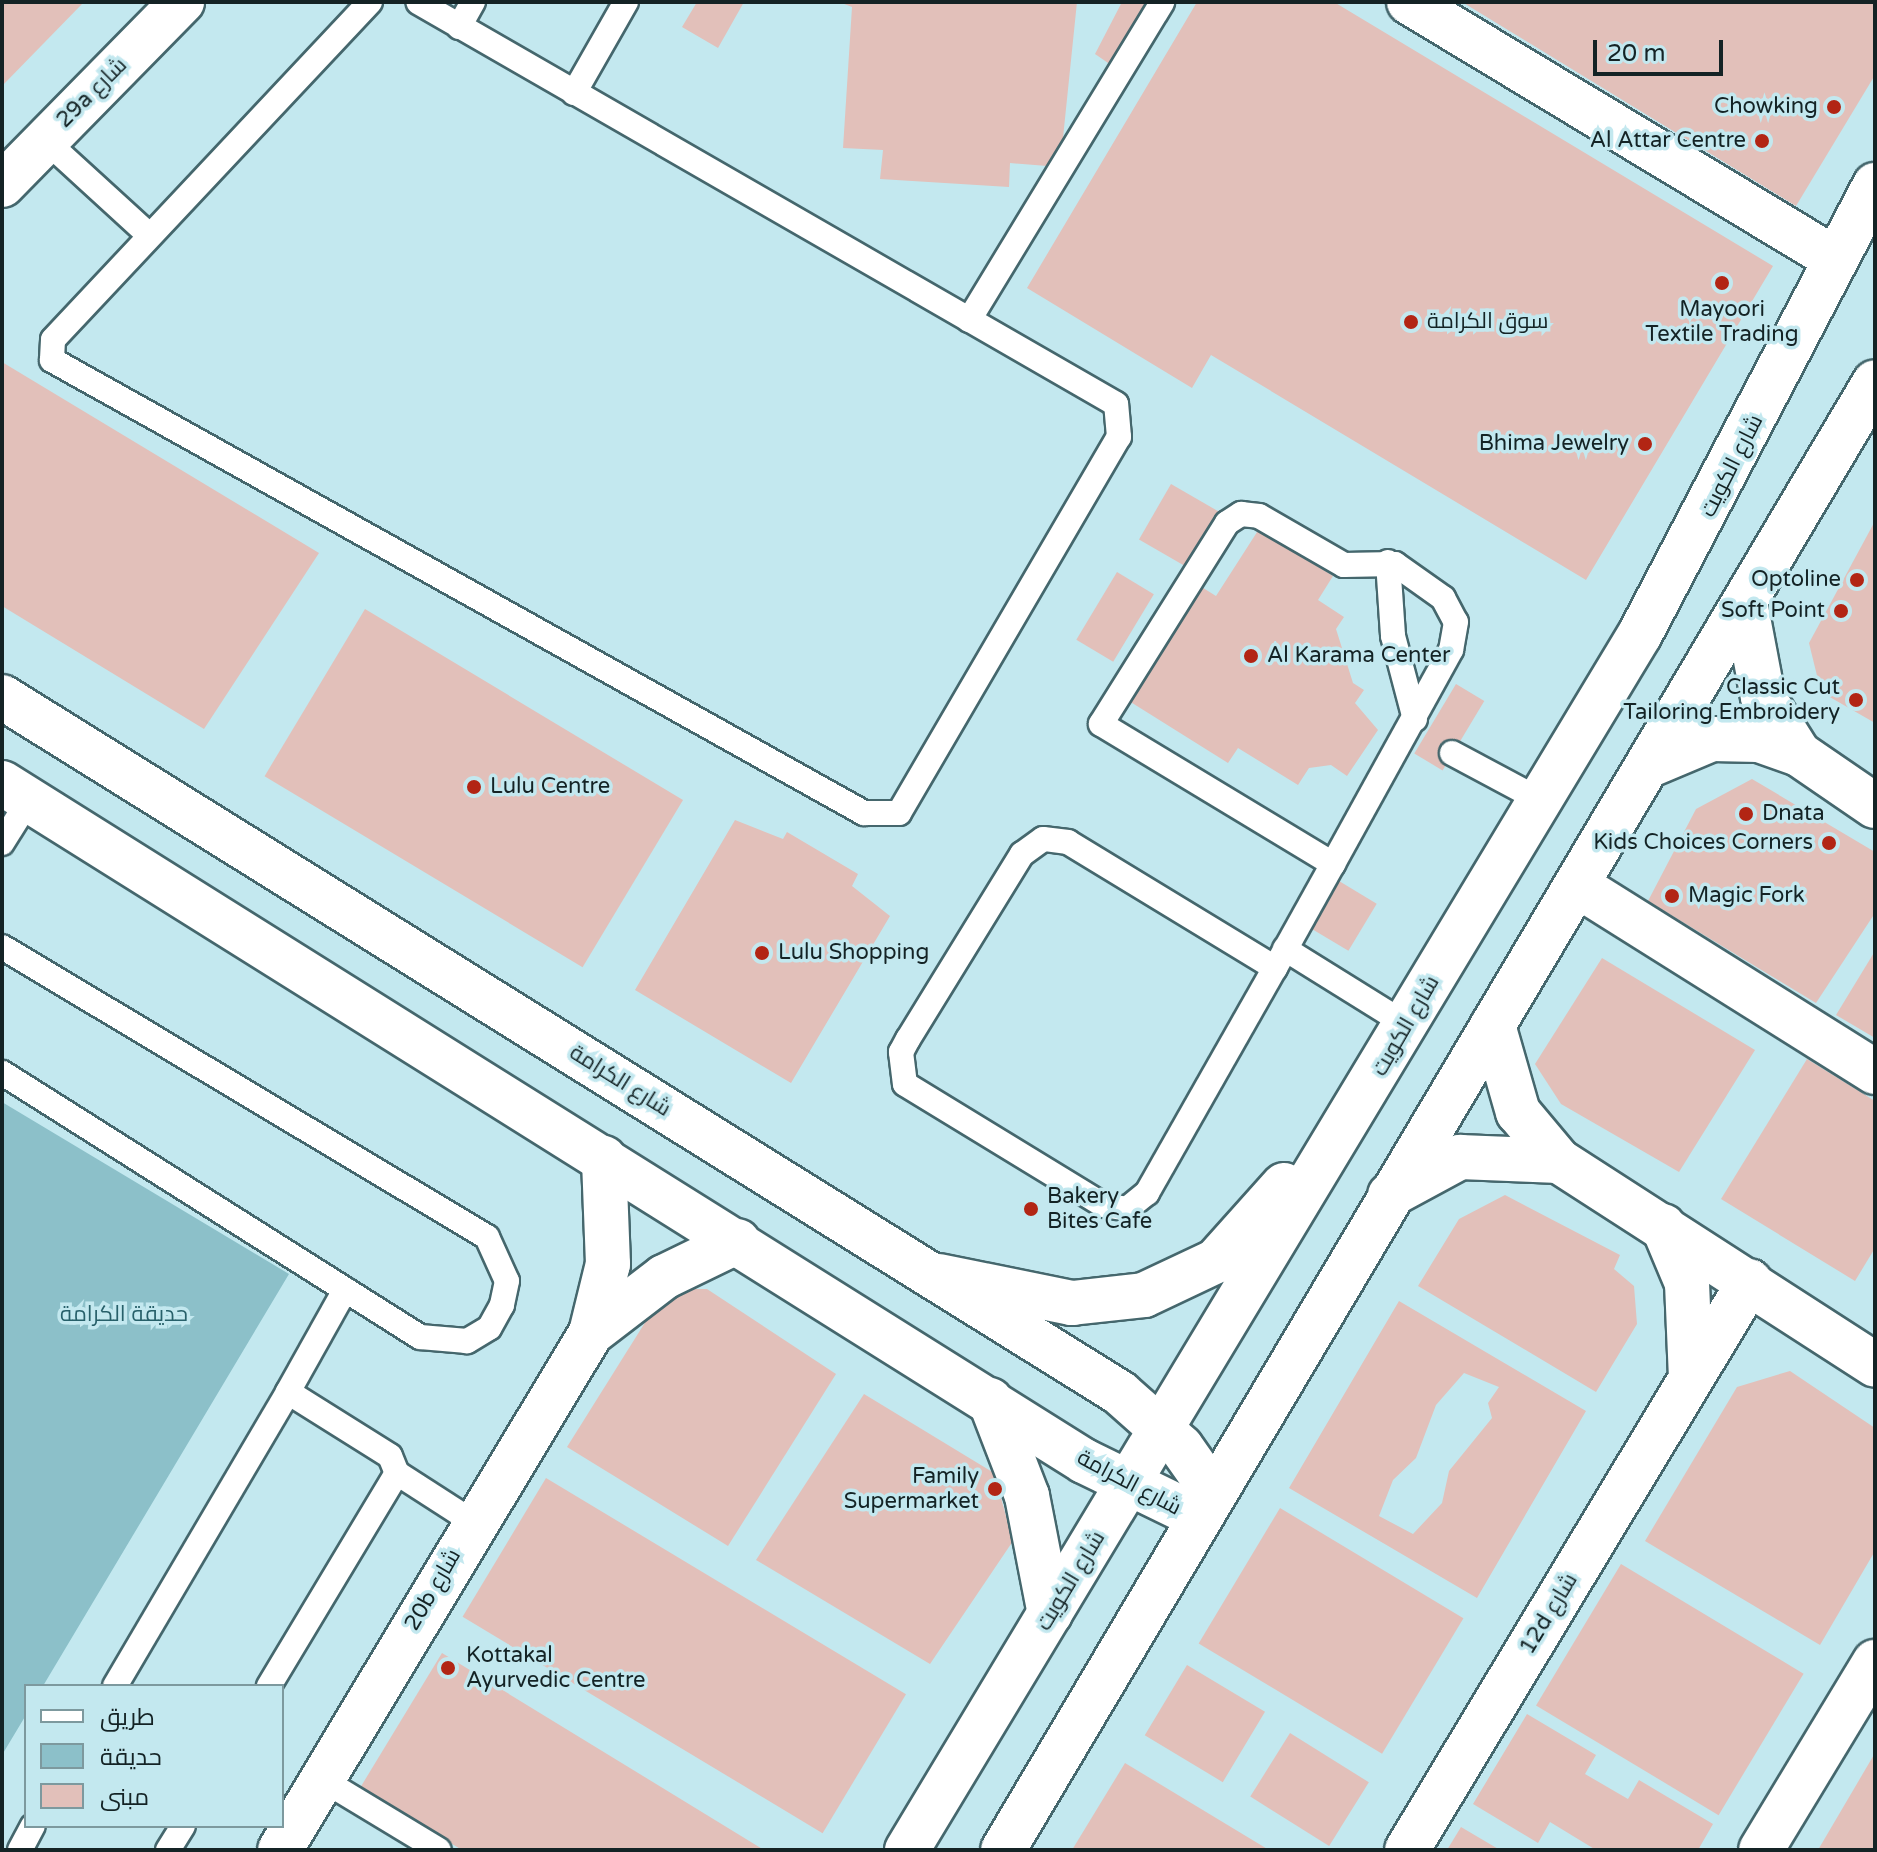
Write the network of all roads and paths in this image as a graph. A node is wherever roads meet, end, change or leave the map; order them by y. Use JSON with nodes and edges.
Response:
{"nodes":[{"id":1,"x":182,"y":2,"type":"edge"},
{"id":2,"x":370,"y":2,"type":"edge"},
{"id":3,"x":418,"y":2,"type":"edge"},
{"id":4,"x":473,"y":2,"type":"edge"},
{"id":5,"x":626,"y":2,"type":"edge"},
{"id":6,"x":1162,"y":2,"type":"edge"},
{"id":7,"x":1409,"y":2,"type":"edge"},
{"id":8,"x":459,"y":27,"type":"junction"},
{"id":9,"x":574,"y":93,"type":"junction"},
{"id":10,"x":45,"y":140,"type":"junction"},
{"id":11,"x":2,"y":185,"type":"edge"},
{"id":12,"x":1875,"y":185,"type":"edge"},
{"id":13,"x":149,"y":235,"type":"junction"},
{"id":14,"x":1834,"y":258,"type":"junction"},
{"id":15,"x":969,"y":320,"type":"junction"},
{"id":16,"x":1875,"y":382,"type":"edge"},
{"id":17,"x":1388,"y":562,"type":"junction"},
{"id":18,"x":1745,"y":602,"type":"junction"},
{"id":19,"x":2,"y":697,"type":"edge"},
{"id":20,"x":1415,"y":730,"type":"junction"},
{"id":21,"x":1452,"y":753,"type":"dead end"},
{"id":22,"x":1799,"y":754,"type":"junction"},
{"id":23,"x":1650,"y":765,"type":"junction"},
{"id":24,"x":15,"y":791,"type":"edge"},
{"id":25,"x":1538,"y":799,"type":"junction"},
{"id":26,"x":1875,"y":806,"type":"edge"},
{"id":27,"x":2,"y":843,"type":"edge"},
{"id":28,"x":1333,"y":864,"type":"junction"},
{"id":29,"x":1577,"y":885,"type":"junction"},
{"id":30,"x":2,"y":947,"type":"edge"},
{"id":31,"x":1280,"y":958,"type":"junction"},
{"id":32,"x":1407,"y":1025,"type":"junction"},
{"id":33,"x":1493,"y":1025,"type":"junction"},
{"id":34,"x":1875,"y":1072,"type":"edge"},
{"id":35,"x":2,"y":1073,"type":"edge"},
{"id":36,"x":1346,"y":1130,"type":"junction"},
{"id":37,"x":604,"y":1158,"type":"junction"},
{"id":38,"x":1559,"y":1161,"type":"junction"},
{"id":39,"x":1390,"y":1195,"type":"junction"},
{"id":40,"x":1663,"y":1226,"type":"junction"},
{"id":41,"x":738,"y":1241,"type":"junction"},
{"id":42,"x":939,"y":1276,"type":"junction"},
{"id":43,"x":1750,"y":1281,"type":"junction"},
{"id":44,"x":345,"y":1290,"type":"junction"},
{"id":45,"x":591,"y":1333,"type":"junction"},
{"id":46,"x":1869,"y":1356,"type":"edge"},
{"id":47,"x":1691,"y":1378,"type":"junction"},
{"id":48,"x":288,"y":1392,"type":"junction"},
{"id":49,"x":990,"y":1400,"type":"junction"},
{"id":50,"x":1161,"y":1427,"type":"junction"},
{"id":51,"x":397,"y":1473,"type":"junction"},
{"id":52,"x":1127,"y":1486,"type":"junction"},
{"id":53,"x":1206,"y":1506,"type":"junction"},
{"id":54,"x":473,"y":1522,"type":"junction"},
{"id":55,"x":1050,"y":1614,"type":"junction"},
{"id":56,"x":1875,"y":1662,"type":"edge"},
{"id":57,"x":116,"y":1684,"type":"edge"},
{"id":58,"x":270,"y":1684,"type":"edge"},
{"id":59,"x":323,"y":1780,"type":"junction"},
{"id":60,"x":32,"y":1828,"type":"edge"},
{"id":61,"x":182,"y":1828,"type":"edge"},
{"id":62,"x":20,"y":1850,"type":"edge"},
{"id":63,"x":168,"y":1850,"type":"edge"},
{"id":64,"x":280,"y":1850,"type":"edge"},
{"id":65,"x":439,"y":1850,"type":"edge"},
{"id":66,"x":907,"y":1850,"type":"edge"},
{"id":67,"x":1003,"y":1850,"type":"edge"},
{"id":68,"x":1407,"y":1850,"type":"edge"},
{"id":69,"x":1761,"y":1850,"type":"edge"}],
"edges":[{"from":1,"to":10,"type":"street","name":"29a شارع"},
{"from":2,"to":13,"type":"lane"},
{"from":3,"to":8,"type":"lane"},
{"from":4,"to":8,"type":"lane"},
{"from":5,"to":9,"type":"lane"},
{"from":6,"to":15,"type":"lane"},
{"from":7,"to":14,"type":"street"},
{"from":8,"to":9,"type":"lane"},
{"from":9,"to":15,"type":"lane"},
{"from":10,"to":11,"type":"street","name":"29a شارع"},
{"from":10,"to":13,"type":"lane"},
{"from":12,"to":14,"type":"street","name":"شارع الكويت"},
{"from":13,"to":15,"type":"lane"},
{"from":14,"to":25,"type":"street","name":"شارع الكويت"},
{"from":16,"to":18,"type":"street"},
{"from":17,"to":20,"type":"lane"},
{"from":17,"to":20,"type":"lane"},
{"from":17,"to":28,"type":"lane"},
{"from":18,"to":22,"type":"street"},
{"from":18,"to":23,"type":"street"},
{"from":19,"to":42,"type":"street","name":"شارع الكرامة"},
{"from":20,"to":28,"type":"lane"},
{"from":21,"to":25,"type":"lane"},
{"from":22,"to":23,"type":"street"},
{"from":22,"to":26,"type":"street"},
{"from":23,"to":29,"type":"street"},
{"from":24,"to":27,"type":"lane"},
{"from":24,"to":37,"type":"street","name":"شارع الكرامة"},
{"from":25,"to":32,"type":"street","name":"شارع الكويت"},
{"from":28,"to":31,"type":"lane"},
{"from":29,"to":33,"type":"street"},
{"from":29,"to":34,"type":"street"},
{"from":30,"to":44,"type":"lane"},
{"from":31,"to":31,"type":"lane"},
{"from":31,"to":32,"type":"lane"},
{"from":32,"to":36,"type":"street","name":"شارع الكويت"},
{"from":33,"to":38,"type":"street"},
{"from":33,"to":39,"type":"street"},
{"from":35,"to":44,"type":"lane"},
{"from":36,"to":42,"type":"street"},
{"from":36,"to":50,"type":"street","name":"شارع الكويت"},
{"from":37,"to":41,"type":"street","name":"شارع الكرامة"},
{"from":37,"to":45,"type":"street","name":"20b شارع"},
{"from":38,"to":39,"type":"street"},
{"from":38,"to":40,"type":"street"},
{"from":39,"to":53,"type":"street"},
{"from":40,"to":43,"type":"street"},
{"from":40,"to":47,"type":"street"},
{"from":41,"to":45,"type":"street","name":"20b شارع"},
{"from":41,"to":49,"type":"street","name":"شارع الكرامة"},
{"from":42,"to":50,"type":"street","name":"شارع الكرامة"},
{"from":43,"to":46,"type":"street"},
{"from":43,"to":47,"type":"street","name":"12d شارع"},
{"from":44,"to":48,"type":"lane"},
{"from":45,"to":54,"type":"street","name":"20b شارع"},
{"from":47,"to":68,"type":"street","name":"12d شارع"},
{"from":48,"to":51,"type":"lane"},
{"from":48,"to":57,"type":"lane"},
{"from":49,"to":52,"type":"street","name":"شارع الكرامة"},
{"from":49,"to":55,"type":"street"},
{"from":50,"to":52,"type":"street","name":"شارع الكويت"},
{"from":50,"to":53,"type":"street","name":"شارع الكرامة"},
{"from":51,"to":54,"type":"lane"},
{"from":51,"to":58,"type":"lane"},
{"from":52,"to":53,"type":"street","name":"شارع الكرامة"},
{"from":52,"to":55,"type":"street","name":"شارع الكويت"},
{"from":53,"to":67,"type":"street"},
{"from":54,"to":59,"type":"street","name":"20b شارع"},
{"from":55,"to":66,"type":"street","name":"شارع الكويت"},
{"from":56,"to":69,"type":"street"},
{"from":59,"to":64,"type":"street","name":"20b شارع"},
{"from":59,"to":65,"type":"lane"},
{"from":60,"to":62,"type":"lane"},
{"from":61,"to":63,"type":"lane"}]}
